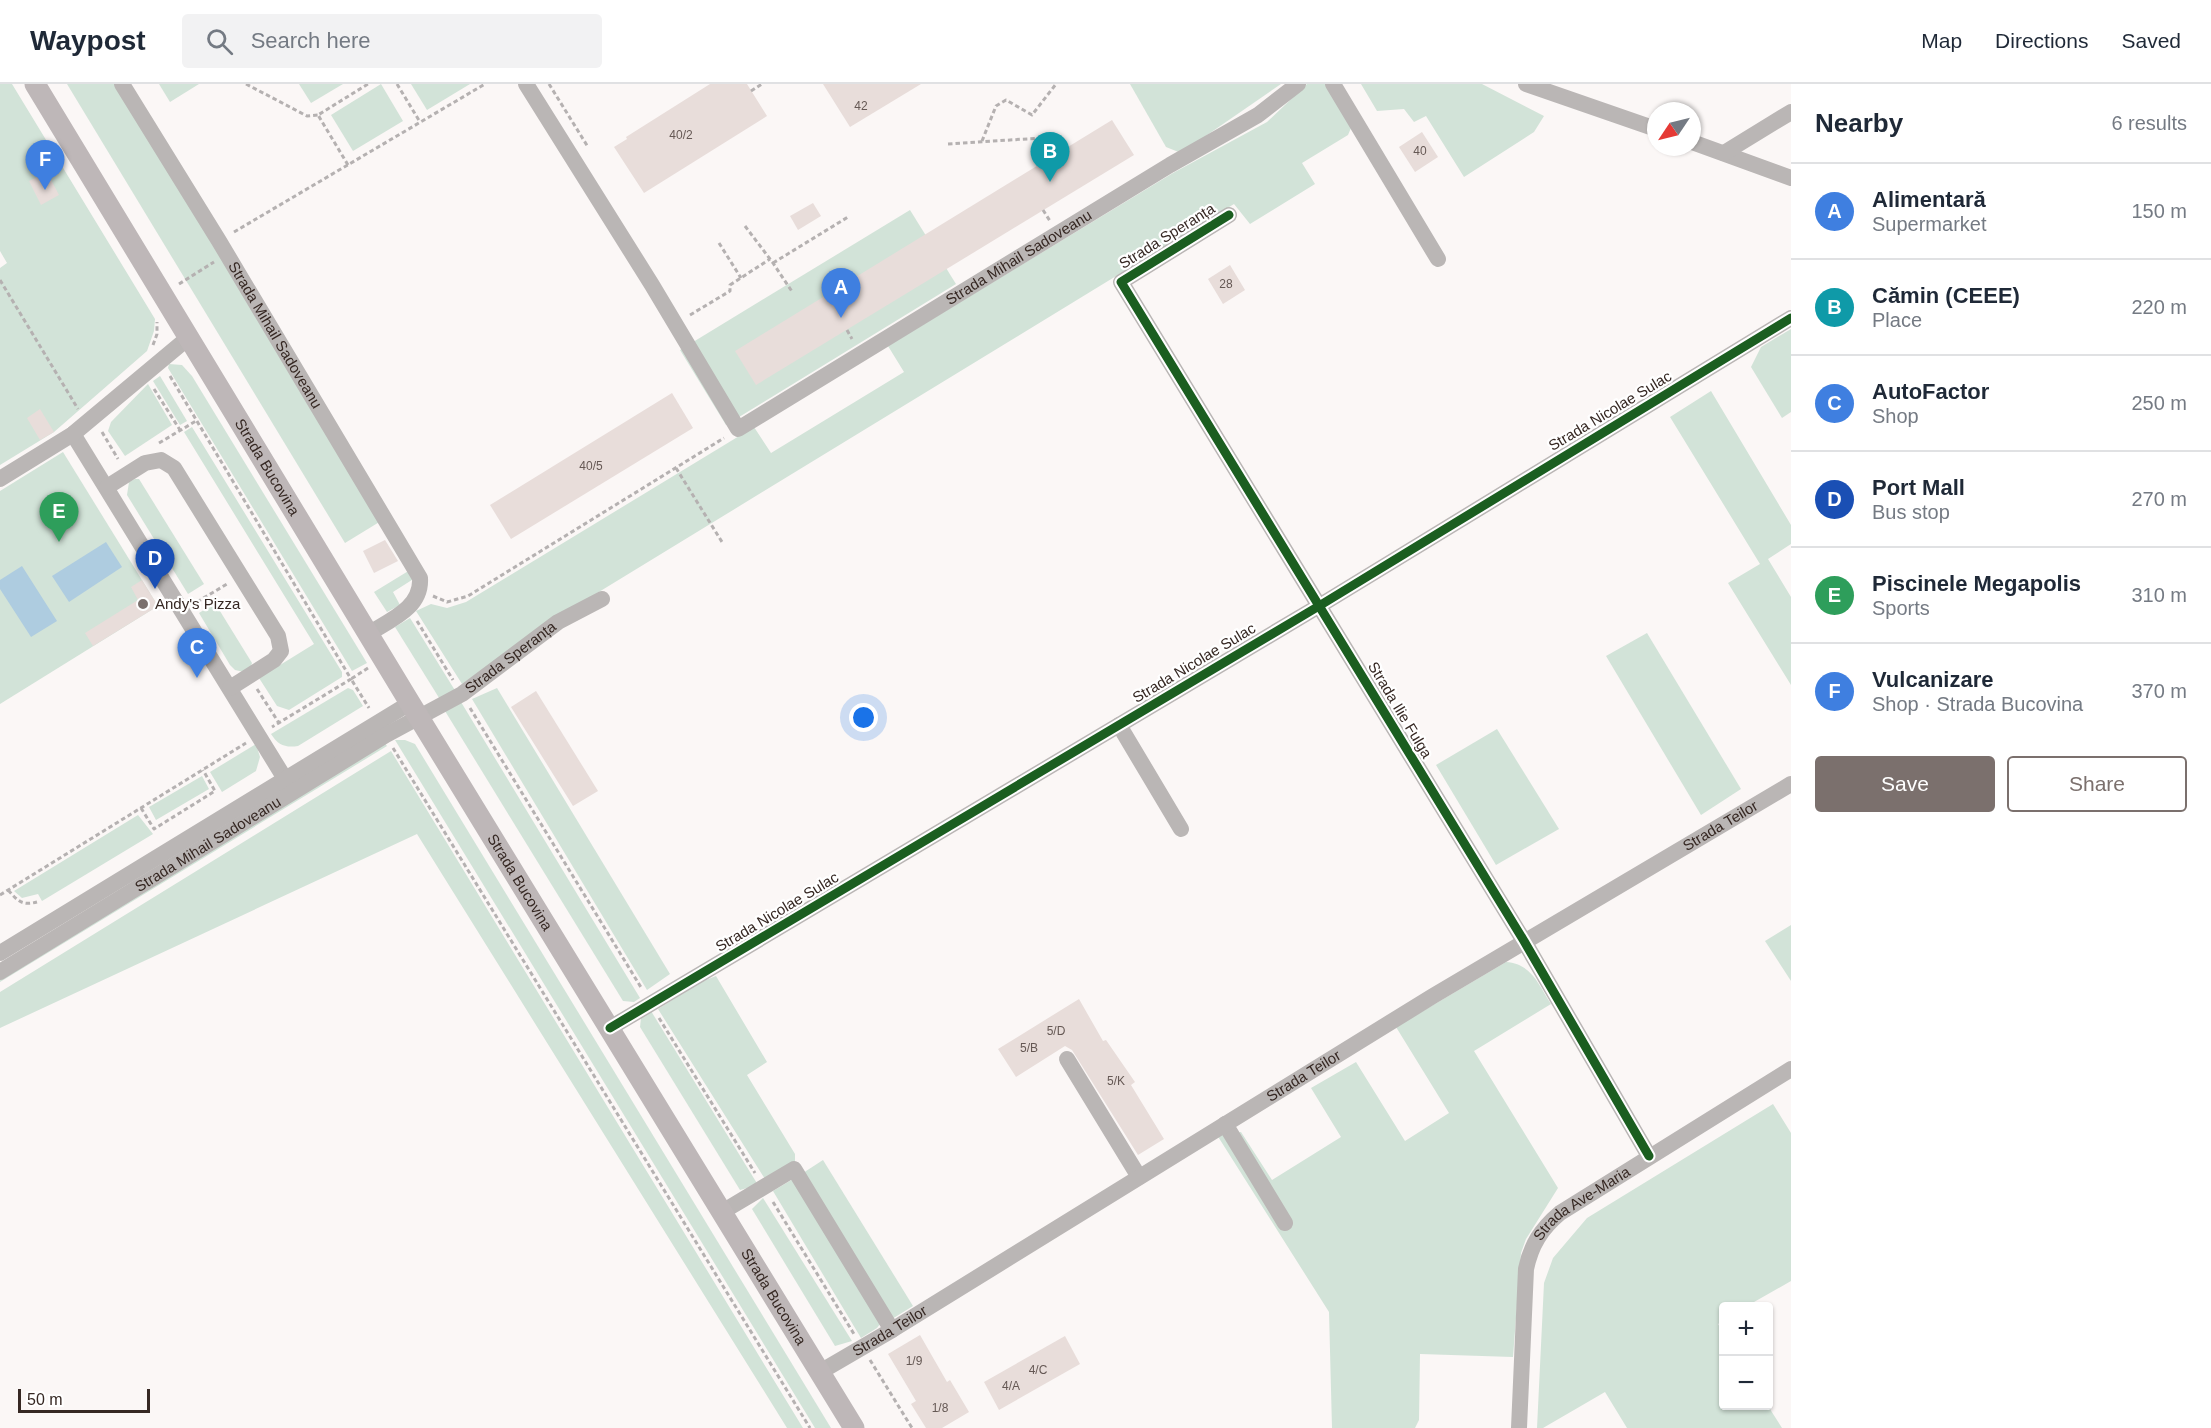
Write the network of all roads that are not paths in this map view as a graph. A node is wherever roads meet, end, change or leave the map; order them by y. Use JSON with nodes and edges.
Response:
{"nodes":[{"id":1,"x":35,"y":84,"type":"edge"},
{"id":2,"x":122,"y":84,"type":"edge"},
{"id":3,"x":526,"y":84,"type":"edge"},
{"id":4,"x":1298,"y":84,"type":"edge"},
{"id":5,"x":1333,"y":84,"type":"edge"},
{"id":6,"x":1526,"y":84,"type":"edge"},
{"id":7,"x":1791,"y":111,"type":"edge"},
{"id":8,"x":1647,"y":126,"type":"edge"},
{"id":9,"x":1701,"y":145,"type":"edge"},
{"id":10,"x":1724,"y":153,"type":"junction"},
{"id":11,"x":1791,"y":178,"type":"edge"},
{"id":12,"x":1229,"y":216,"type":"dead end"},
{"id":13,"x":1438,"y":259,"type":"dead end"},
{"id":14,"x":1121,"y":282,"type":"joint"},
{"id":15,"x":1791,"y":318,"type":"edge"},
{"id":16,"x":188,"y":338,"type":"junction"},
{"id":17,"x":87,"y":427,"type":"junction"},
{"id":18,"x":0,"y":479,"type":"edge"},
{"id":19,"x":107,"y":488,"type":"junction"},
{"id":20,"x":602,"y":599,"type":"dead end"},
{"id":21,"x":1319,"y":606,"type":"junction"},
{"id":22,"x":368,"y":634,"type":"junction"},
{"id":23,"x":230,"y":688,"type":"junction"},
{"id":24,"x":414,"y":710,"type":"junction"},
{"id":25,"x":1119,"y":725,"type":"junction"},
{"id":26,"x":1791,"y":784,"type":"edge"},
{"id":27,"x":290,"y":786,"type":"junction"},
{"id":28,"x":1181,"y":829,"type":"dead end"},
{"id":29,"x":1524,"y":941,"type":"junction"},
{"id":30,"x":0,"y":953,"type":"edge"},
{"id":31,"x":0,"y":972,"type":"edge"},
{"id":32,"x":610,"y":1028,"type":"junction"},
{"id":33,"x":1067,"y":1059,"type":"dead end"},
{"id":34,"x":1791,"y":1069,"type":"edge"},
{"id":35,"x":1225,"y":1124,"type":"junction"},
{"id":36,"x":1649,"y":1156,"type":"junction"},
{"id":37,"x":1139,"y":1178,"type":"junction"},
{"id":38,"x":722,"y":1212,"type":"junction"},
{"id":39,"x":1285,"y":1223,"type":"dead end"},
{"id":40,"x":892,"y":1330,"type":"junction"},
{"id":41,"x":820,"y":1372,"type":"junction"},
{"id":42,"x":854,"y":1428,"type":"edge"},
{"id":43,"x":1519,"y":1428,"type":"edge"}],
"edges":[{"from":1,"to":16,"type":"main road","name":"Strada Bucovina"},
{"from":2,"to":22,"type":"street","name":"Strada Mihail Sadoveanu"},
{"from":3,"to":4,"type":"street","name":"Strada Mihail Sadoveanu"},
{"from":5,"to":13,"type":"street"},
{"from":6,"to":8,"type":"street"},
{"from":7,"to":10,"type":"street"},
{"from":9,"to":10,"type":"street"},
{"from":10,"to":11,"type":"street"},
{"from":12,"to":14,"type":"street","name":"Strada Speranța"},
{"from":14,"to":21,"type":"street","name":"Strada Ilie Fulga"},
{"from":15,"to":21,"type":"street","name":"Strada Nicolae Sulac"},
{"from":16,"to":17,"type":"street"},
{"from":16,"to":22,"type":"main road","name":"Strada Bucovina"},
{"from":17,"to":18,"type":"street"},
{"from":17,"to":19,"type":"street"},
{"from":19,"to":23,"type":"street"},
{"from":19,"to":23,"type":"street"},
{"from":20,"to":24,"type":"street","name":"Strada Speranța"},
{"from":21,"to":25,"type":"street","name":"Strada Nicolae Sulac"},
{"from":21,"to":29,"type":"street","name":"Strada Ilie Fulga"},
{"from":22,"to":24,"type":"main road","name":"Strada Bucovina"},
{"from":23,"to":27,"type":"street"},
{"from":24,"to":27,"type":"street","name":"Strada Mihail Sadoveanu"},
{"from":24,"to":27,"type":"street","name":"Strada Mihail Sadoveanu"},
{"from":24,"to":32,"type":"main road","name":"Strada Bucovina"},
{"from":25,"to":28,"type":"street"},
{"from":25,"to":32,"type":"street","name":"Strada Nicolae Sulac"},
{"from":26,"to":29,"type":"street","name":"Strada Teilor"},
{"from":27,"to":30,"type":"street","name":"Strada Mihail Sadoveanu"},
{"from":27,"to":31,"type":"street","name":"Strada Mihail Sadoveanu"},
{"from":29,"to":35,"type":"street","name":"Strada Teilor"},
{"from":29,"to":36,"type":"street","name":"Strada Ilie Fulga"},
{"from":32,"to":38,"type":"main road","name":"Strada Bucovina"},
{"from":33,"to":37,"type":"street"},
{"from":34,"to":36,"type":"street","name":"Strada Ave-Maria"},
{"from":35,"to":37,"type":"street","name":"Strada Teilor"},
{"from":35,"to":39,"type":"street"},
{"from":36,"to":43,"type":"street","name":"Strada Ave-Maria"},
{"from":37,"to":40,"type":"street","name":"Strada Teilor"},
{"from":38,"to":40,"type":"street"},
{"from":38,"to":41,"type":"main road","name":"Strada Bucovina"},
{"from":40,"to":41,"type":"street","name":"Strada Teilor"},
{"from":41,"to":42,"type":"main road","name":"Strada Bucovina"}]}
